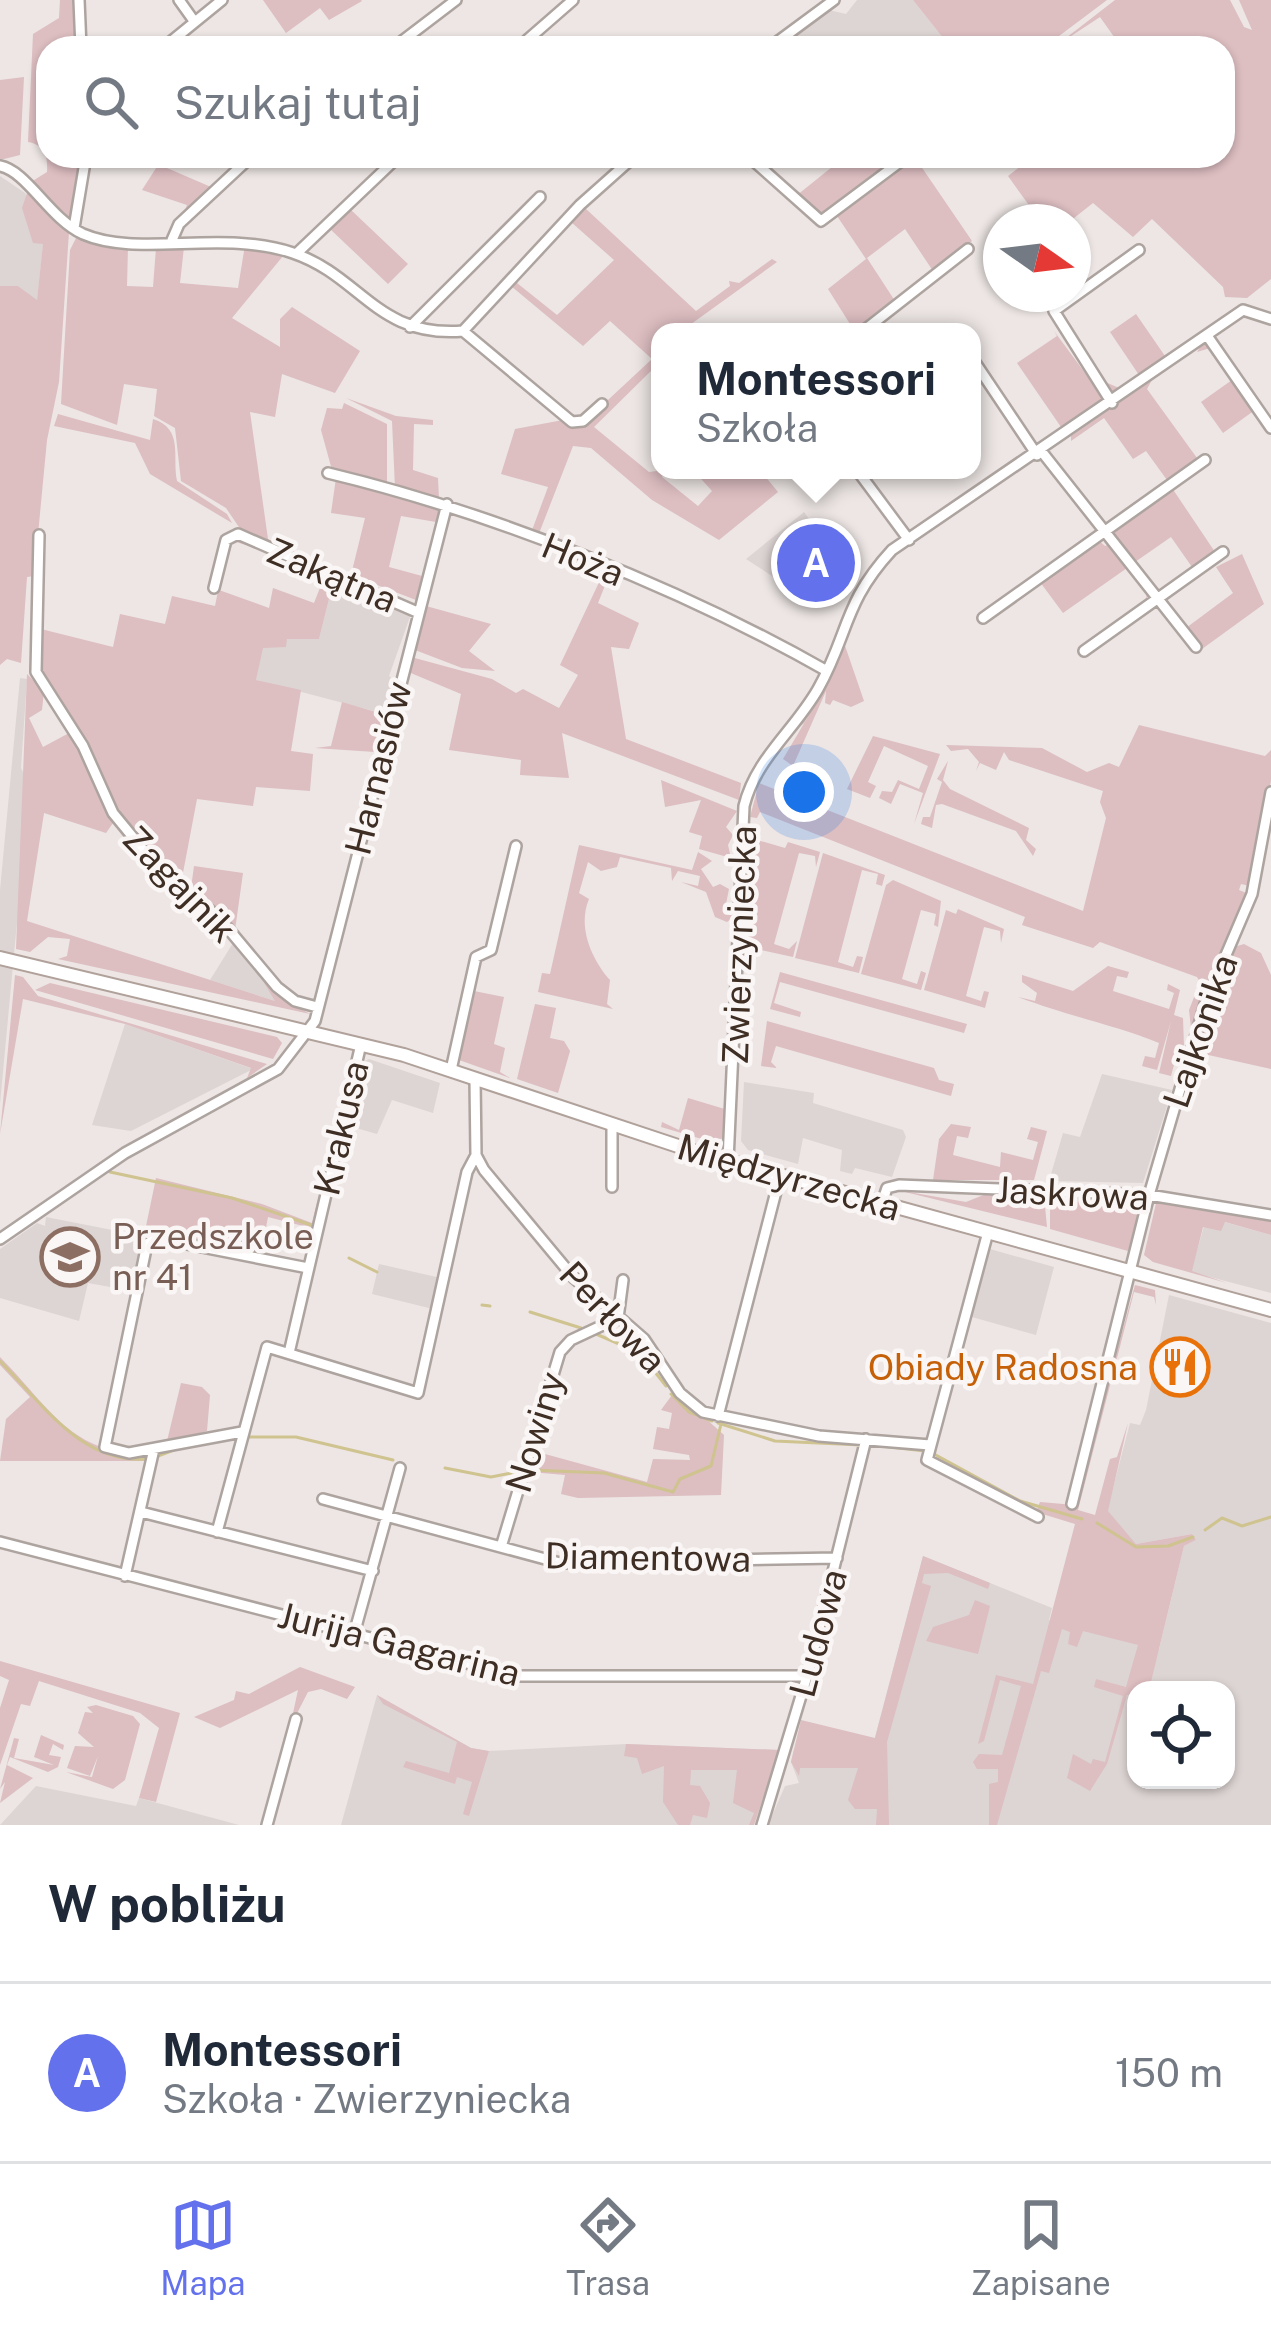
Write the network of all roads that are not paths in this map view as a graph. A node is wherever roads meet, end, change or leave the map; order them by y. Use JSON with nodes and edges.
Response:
{"nodes":[{"id":1,"x":79,"y":0,"type":"edge"},
{"id":2,"x":179,"y":0,"type":"edge"},
{"id":3,"x":222,"y":0,"type":"edge"},
{"id":4,"x":456,"y":0,"type":"edge"},
{"id":5,"x":573,"y":0,"type":"edge"},
{"id":6,"x":834,"y":0,"type":"edge"},
{"id":7,"x":194,"y":21,"type":"junction"},
{"id":8,"x":80,"y":36,"type":"edge"},
{"id":9,"x":177,"y":36,"type":"edge"},
{"id":10,"x":410,"y":36,"type":"edge"},
{"id":11,"x":532,"y":36,"type":"edge"},
{"id":12,"x":785,"y":36,"type":"edge"},
{"id":13,"x":0,"y":166,"type":"edge"},
{"id":14,"x":84,"y":168,"type":"edge"},
{"id":15,"x":239,"y":168,"type":"edge"},
{"id":16,"x":386,"y":168,"type":"edge"},
{"id":17,"x":621,"y":168,"type":"edge"},
{"id":18,"x":761,"y":168,"type":"edge"},
{"id":19,"x":892,"y":168,"type":"edge"},
{"id":20,"x":540,"y":197,"type":"dead end"},
{"id":21,"x":74,"y":228,"type":"junction"},
{"id":22,"x":172,"y":240,"type":"junction"},
{"id":23,"x":968,"y":249,"type":"dead end"},
{"id":24,"x":1139,"y":250,"type":"dead end"},
{"id":25,"x":296,"y":254,"type":"junction"},
{"id":26,"x":1271,"y":319,"type":"edge"},
{"id":27,"x":873,"y":323,"type":"edge"},
{"id":28,"x":410,"y":327,"type":"junction"},
{"id":29,"x":463,"y":331,"type":"junction"},
{"id":30,"x":1208,"y":337,"type":"junction"},
{"id":31,"x":981,"y":371,"type":"edge"},
{"id":32,"x":1112,"y":403,"type":"junction"},
{"id":33,"x":602,"y":404,"type":"dead end"},
{"id":34,"x":1271,"y":428,"type":"edge"},
{"id":35,"x":1040,"y":454,"type":"junction"},
{"id":36,"x":1205,"y":460,"type":"dead end"},
{"id":37,"x":328,"y":473,"type":"dead end"},
{"id":38,"x":864,"y":479,"type":"edge"},
{"id":39,"x":447,"y":504,"type":"junction"},
{"id":40,"x":1104,"y":530,"type":"junction"},
{"id":41,"x":39,"y":535,"type":"dead end"},
{"id":42,"x":909,"y":540,"type":"junction"},
{"id":43,"x":1223,"y":552,"type":"dead end"},
{"id":44,"x":214,"y":588,"type":"dead end"},
{"id":45,"x":1157,"y":598,"type":"junction"},
{"id":46,"x":417,"y":612,"type":"junction"},
{"id":47,"x":983,"y":618,"type":"dead end"},
{"id":48,"x":1196,"y":647,"type":"dead end"},
{"id":49,"x":1084,"y":651,"type":"dead end"},
{"id":50,"x":827,"y":671,"type":"junction"},
{"id":51,"x":1271,"y":792,"type":"edge"},
{"id":52,"x":515,"y":847,"type":"dead end"},
{"id":53,"x":0,"y":958,"type":"edge"},
{"id":54,"x":317,"y":1007,"type":"junction"},
{"id":55,"x":310,"y":1032,"type":"junction"},
{"id":56,"x":361,"y":1044,"type":"junction"},
{"id":57,"x":451,"y":1070,"type":"junction"},
{"id":58,"x":475,"y":1079,"type":"junction"},
{"id":59,"x":612,"y":1124,"type":"junction"},
{"id":60,"x":476,"y":1155,"type":"junction"},
{"id":61,"x":728,"y":1161,"type":"junction"},
{"id":62,"x":780,"y":1176,"type":"junction"},
{"id":63,"x":612,"y":1187,"type":"dead end"},
{"id":64,"x":1149,"y":1195,"type":"junction"},
{"id":65,"x":882,"y":1203,"type":"junction"},
{"id":66,"x":1271,"y":1215,"type":"edge"},
{"id":67,"x":988,"y":1232,"type":"junction"},
{"id":68,"x":0,"y":1239,"type":"edge"},
{"id":69,"x":308,"y":1268,"type":"junction"},
{"id":70,"x":1132,"y":1271,"type":"junction"},
{"id":71,"x":623,"y":1280,"type":"dead end"},
{"id":72,"x":1271,"y":1310,"type":"edge"},
{"id":73,"x":618,"y":1318,"type":"junction"},
{"id":74,"x":289,"y":1353,"type":"junction"},
{"id":75,"x":718,"y":1416,"type":"junction"},
{"id":76,"x":242,"y":1432,"type":"junction"},
{"id":77,"x":866,"y":1438,"type":"junction"},
{"id":78,"x":930,"y":1444,"type":"junction"},
{"id":79,"x":154,"y":1449,"type":"junction"},
{"id":80,"x":400,"y":1468,"type":"dead end"},
{"id":81,"x":323,"y":1499,"type":"dead end"},
{"id":82,"x":1072,"y":1504,"type":"dead end"},
{"id":83,"x":141,"y":1513,"type":"junction"},
{"id":84,"x":387,"y":1517,"type":"junction"},
{"id":85,"x":1038,"y":1517,"type":"dead end"},
{"id":86,"x":217,"y":1532,"type":"junction"},
{"id":87,"x":0,"y":1542,"type":"edge"},
{"id":88,"x":501,"y":1547,"type":"junction"},
{"id":89,"x":837,"y":1558,"type":"junction"},
{"id":90,"x":373,"y":1571,"type":"junction"},
{"id":91,"x":125,"y":1576,"type":"junction"},
{"id":92,"x":354,"y":1634,"type":"junction"},
{"id":93,"x":807,"y":1676,"type":"junction"},
{"id":94,"x":296,"y":1719,"type":"dead end"},
{"id":95,"x":267,"y":1825,"type":"edge"},
{"id":96,"x":762,"y":1825,"type":"edge"}],
"edges":[{"from":1,"to":8,"type":"street"},
{"from":2,"to":7,"type":"street"},
{"from":3,"to":7,"type":"street"},
{"from":4,"to":10,"type":"street"},
{"from":5,"to":11,"type":"street"},
{"from":6,"to":12,"type":"street"},
{"from":7,"to":9,"type":"street"},
{"from":13,"to":21,"type":"street"},
{"from":14,"to":21,"type":"street"},
{"from":15,"to":22,"type":"street"},
{"from":16,"to":25,"type":"street"},
{"from":17,"to":29,"type":"street"},
{"from":18,"to":19,"type":"street"},
{"from":20,"to":28,"type":"street"},
{"from":21,"to":22,"type":"street"},
{"from":22,"to":25,"type":"street"},
{"from":23,"to":27,"type":"street"},
{"from":24,"to":32,"type":"street"},
{"from":25,"to":28,"type":"street"},
{"from":26,"to":30,"type":"street","name":"Zwierzyniecka"},
{"from":28,"to":29,"type":"street"},
{"from":29,"to":33,"type":"street"},
{"from":30,"to":32,"type":"street","name":"Zwierzyniecka"},
{"from":30,"to":34,"type":"street"},
{"from":31,"to":35,"type":"street"},
{"from":32,"to":35,"type":"street","name":"Zwierzyniecka"},
{"from":35,"to":40,"type":"street"},
{"from":35,"to":42,"type":"street","name":"Zwierzyniecka"},
{"from":36,"to":40,"type":"street"},
{"from":37,"to":39,"type":"street","name":"Hoża"},
{"from":38,"to":42,"type":"street"},
{"from":39,"to":46,"type":"street","name":"Harnasiów"},
{"from":39,"to":50,"type":"street","name":"Hoża"},
{"from":40,"to":45,"type":"street"},
{"from":40,"to":47,"type":"street"},
{"from":41,"to":54,"type":"street","name":"Zagajnik"},
{"from":42,"to":50,"type":"street","name":"Zwierzyniecka"},
{"from":43,"to":45,"type":"street"},
{"from":44,"to":46,"type":"street","name":"Zakątna"},
{"from":45,"to":48,"type":"street"},
{"from":45,"to":49,"type":"street"},
{"from":46,"to":54,"type":"street","name":"Harnasiów"},
{"from":50,"to":61,"type":"street","name":"Zwierzyniecka"},
{"from":51,"to":64,"type":"street","name":"Lajkonika"},
{"from":52,"to":57,"type":"street"},
{"from":53,"to":55,"type":"main road","name":"Międzyrzecka"},
{"from":54,"to":55,"type":"street","name":"Harnasiów"},
{"from":55,"to":56,"type":"main road","name":"Międzyrzecka"},
{"from":55,"to":68,"type":"street"},
{"from":56,"to":57,"type":"main road","name":"Międzyrzecka"},
{"from":56,"to":69,"type":"street","name":"Krakusa"},
{"from":57,"to":58,"type":"main road","name":"Międzyrzecka"},
{"from":58,"to":59,"type":"main road","name":"Międzyrzecka"},
{"from":58,"to":60,"type":"street"},
{"from":59,"to":61,"type":"main road","name":"Międzyrzecka"},
{"from":59,"to":63,"type":"street"},
{"from":60,"to":73,"type":"street","name":"Perłowa"},
{"from":60,"to":74,"type":"street"},
{"from":61,"to":62,"type":"main road","name":"Międzyrzecka"},
{"from":62,"to":65,"type":"main road","name":"Międzyrzecka"},
{"from":62,"to":75,"type":"street"},
{"from":64,"to":65,"type":"street","name":"Jaskrowa"},
{"from":64,"to":66,"type":"street","name":"Jaskrowa"},
{"from":64,"to":70,"type":"street","name":"Lajkonika"},
{"from":65,"to":67,"type":"main road","name":"Międzyrzecka"},
{"from":67,"to":70,"type":"main road","name":"Międzyrzecka"},
{"from":67,"to":78,"type":"street"},
{"from":69,"to":74,"type":"street","name":"Krakusa"},
{"from":69,"to":79,"type":"street"},
{"from":70,"to":72,"type":"main road","name":"Międzyrzecka"},
{"from":70,"to":82,"type":"street","name":"Lajkonika"},
{"from":71,"to":73,"type":"street"},
{"from":73,"to":75,"type":"street","name":"Perłowa"},
{"from":73,"to":88,"type":"street","name":"Nowiny"},
{"from":74,"to":76,"type":"street"},
{"from":75,"to":77,"type":"street","name":"Perłowa"},
{"from":76,"to":79,"type":"street"},
{"from":76,"to":86,"type":"street"},
{"from":77,"to":78,"type":"street","name":"Perłowa"},
{"from":77,"to":89,"type":"street","name":"Ludowa"},
{"from":78,"to":85,"type":"street"},
{"from":79,"to":83,"type":"street"},
{"from":80,"to":84,"type":"street"},
{"from":81,"to":84,"type":"street","name":"Diamentowa"},
{"from":83,"to":86,"type":"street"},
{"from":83,"to":91,"type":"street"},
{"from":84,"to":88,"type":"street","name":"Diamentowa"},
{"from":84,"to":90,"type":"street"},
{"from":86,"to":90,"type":"street"},
{"from":87,"to":91,"type":"street","name":"Jurija Gagarina"},
{"from":88,"to":89,"type":"street","name":"Diamentowa"},
{"from":89,"to":93,"type":"street","name":"Ludowa"},
{"from":90,"to":92,"type":"street"},
{"from":91,"to":92,"type":"street","name":"Jurija Gagarina"},
{"from":92,"to":93,"type":"street","name":"Jurija Gagarina"},
{"from":93,"to":96,"type":"street","name":"Ludowa"},
{"from":94,"to":95,"type":"street"}]}
